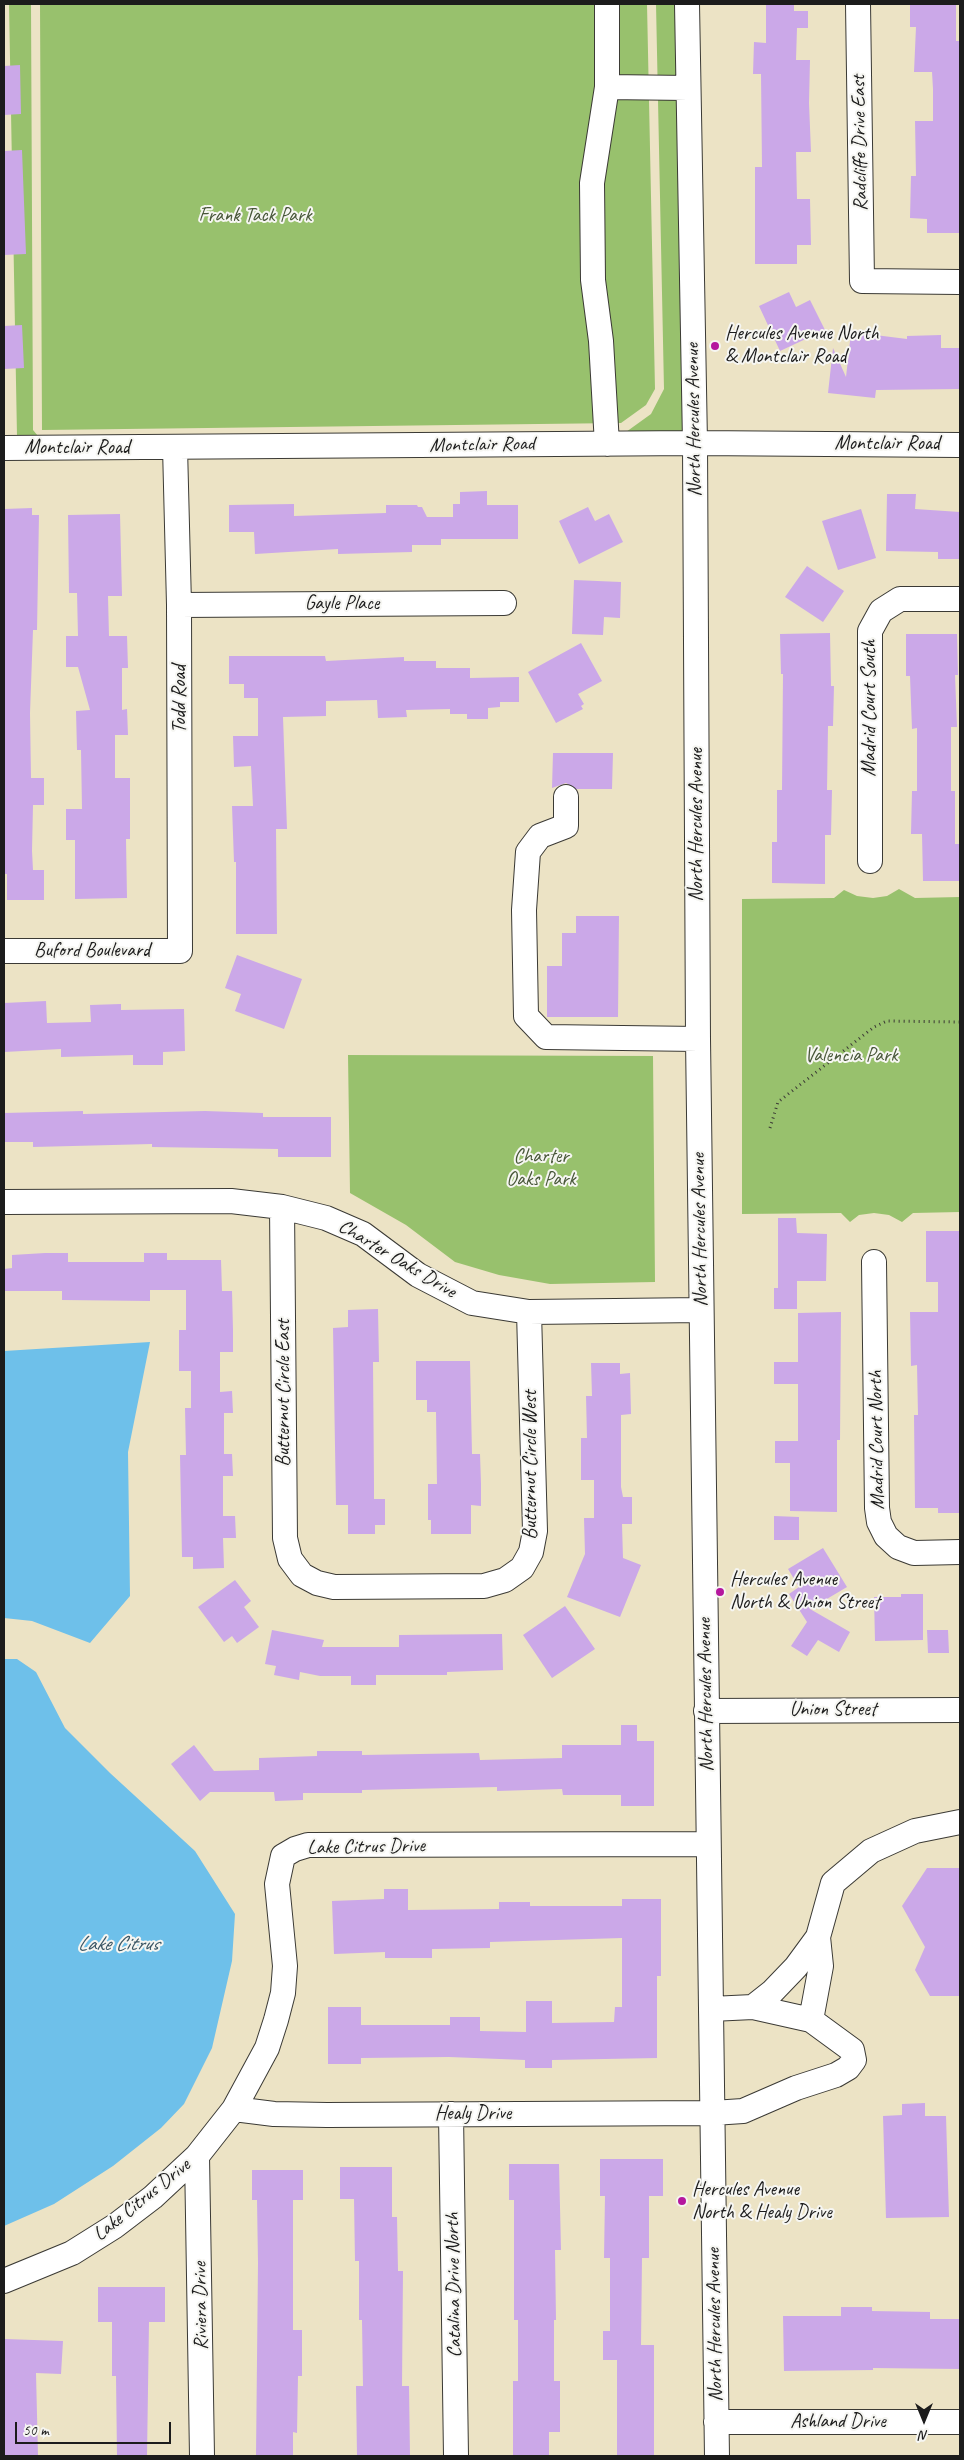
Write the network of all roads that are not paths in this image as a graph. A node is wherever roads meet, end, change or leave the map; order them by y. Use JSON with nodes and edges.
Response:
{"nodes":[{"id":1,"x":607,"y":4,"type":"edge"},
{"id":2,"x":687,"y":4,"type":"edge"},
{"id":3,"x":858,"y":4,"type":"edge"},
{"id":4,"x":608,"y":87,"type":"junction"},
{"id":5,"x":688,"y":88,"type":"junction"},
{"id":6,"x":960,"y":282,"type":"edge"},
{"id":7,"x":695,"y":443,"type":"junction"},
{"id":8,"x":607,"y":444,"type":"junction"},
{"id":9,"x":960,"y":445,"type":"edge"},
{"id":10,"x":4,"y":448,"type":"edge"},
{"id":11,"x":175,"y":448,"type":"junction"},
{"id":12,"x":960,"y":599,"type":"edge"},
{"id":13,"x":504,"y":603,"type":"dead end"},
{"id":14,"x":179,"y":605,"type":"junction"},
{"id":15,"x":566,"y":797,"type":"dead end"},
{"id":16,"x":870,"y":861,"type":"dead end"},
{"id":17,"x":4,"y":951,"type":"edge"},
{"id":18,"x":180,"y":951,"type":"joint"},
{"id":19,"x":698,"y":1039,"type":"junction"},
{"id":20,"x":4,"y":1202,"type":"edge"},
{"id":21,"x":282,"y":1207,"type":"junction"},
{"id":22,"x":874,"y":1262,"type":"dead end"},
{"id":23,"x":701,"y":1310,"type":"junction"},
{"id":24,"x":529,"y":1312,"type":"junction"},
{"id":25,"x":960,"y":1552,"type":"edge"},
{"id":26,"x":302,"y":1575,"type":"joint"},
{"id":27,"x":960,"y":1710,"type":"edge"},
{"id":28,"x":706,"y":1711,"type":"junction"},
{"id":29,"x":960,"y":1822,"type":"edge"},
{"id":30,"x":708,"y":1844,"type":"junction"},
{"id":31,"x":818,"y":1937,"type":"junction"},
{"id":32,"x":753,"y":2007,"type":"junction"},
{"id":33,"x":711,"y":2009,"type":"junction"},
{"id":34,"x":811,"y":2020,"type":"junction"},
{"id":35,"x":234,"y":2108,"type":"junction"},
{"id":36,"x":713,"y":2113,"type":"junction"},
{"id":37,"x":452,"y":2114,"type":"junction"},
{"id":38,"x":197,"y":2156,"type":"junction"},
{"id":39,"x":4,"y":2281,"type":"edge"},
{"id":40,"x":716,"y":2422,"type":"junction"},
{"id":41,"x":960,"y":2422,"type":"edge"},
{"id":42,"x":202,"y":2456,"type":"edge"},
{"id":43,"x":456,"y":2456,"type":"edge"},
{"id":44,"x":717,"y":2456,"type":"edge"}],
"edges":[{"from":1,"to":4,"type":"street"},
{"from":2,"to":5,"type":"street","name":"North Hercules Avenue"},
{"from":3,"to":6,"type":"street","name":"Radcliffe Drive East"},
{"from":4,"to":5,"type":"street"},
{"from":4,"to":8,"type":"street"},
{"from":5,"to":7,"type":"street","name":"North Hercules Avenue"},
{"from":7,"to":8,"type":"street","name":"Montclair Road"},
{"from":7,"to":9,"type":"street","name":"Montclair Road"},
{"from":7,"to":19,"type":"street","name":"North Hercules Avenue"},
{"from":8,"to":11,"type":"street","name":"Montclair Road"},
{"from":10,"to":11,"type":"street","name":"Montclair Road"},
{"from":11,"to":14,"type":"street","name":"Todd Road"},
{"from":12,"to":16,"type":"street","name":"Madrid Court South"},
{"from":13,"to":14,"type":"street","name":"Gayle Place"},
{"from":14,"to":18,"type":"street","name":"Todd Road"},
{"from":15,"to":19,"type":"street"},
{"from":17,"to":18,"type":"street","name":"Buford Boulevard"},
{"from":19,"to":23,"type":"street","name":"North Hercules Avenue"},
{"from":20,"to":21,"type":"street","name":"Charter Oaks Drive"},
{"from":21,"to":24,"type":"street","name":"Charter Oaks Drive"},
{"from":21,"to":26,"type":"street","name":"Butternut Circle East"},
{"from":22,"to":25,"type":"street","name":"Madrid Court North"},
{"from":23,"to":24,"type":"street","name":"Charter Oaks Drive"},
{"from":23,"to":28,"type":"street","name":"North Hercules Avenue"},
{"from":24,"to":26,"type":"street","name":"Butternut Circle West"},
{"from":27,"to":28,"type":"street","name":"Union Street"},
{"from":28,"to":30,"type":"street","name":"North Hercules Avenue"},
{"from":29,"to":31,"type":"street"},
{"from":30,"to":33,"type":"street","name":"North Hercules Avenue"},
{"from":30,"to":35,"type":"street","name":"Lake Citrus Drive"},
{"from":31,"to":32,"type":"street"},
{"from":31,"to":34,"type":"street"},
{"from":32,"to":33,"type":"street"},
{"from":32,"to":34,"type":"street"},
{"from":33,"to":36,"type":"street","name":"North Hercules Avenue"},
{"from":34,"to":36,"type":"street","name":"Healy Drive"},
{"from":35,"to":37,"type":"street","name":"Healy Drive"},
{"from":35,"to":38,"type":"street","name":"Lake Citrus Drive"},
{"from":36,"to":37,"type":"street","name":"Healy Drive"},
{"from":36,"to":40,"type":"street","name":"North Hercules Avenue"},
{"from":37,"to":43,"type":"street","name":"Catalina Drive North"},
{"from":38,"to":39,"type":"street","name":"Lake Citrus Drive"},
{"from":38,"to":42,"type":"street","name":"Riviera Drive"},
{"from":40,"to":41,"type":"street","name":"Ashland Drive"},
{"from":40,"to":44,"type":"street","name":"North Hercules Avenue"}]}
